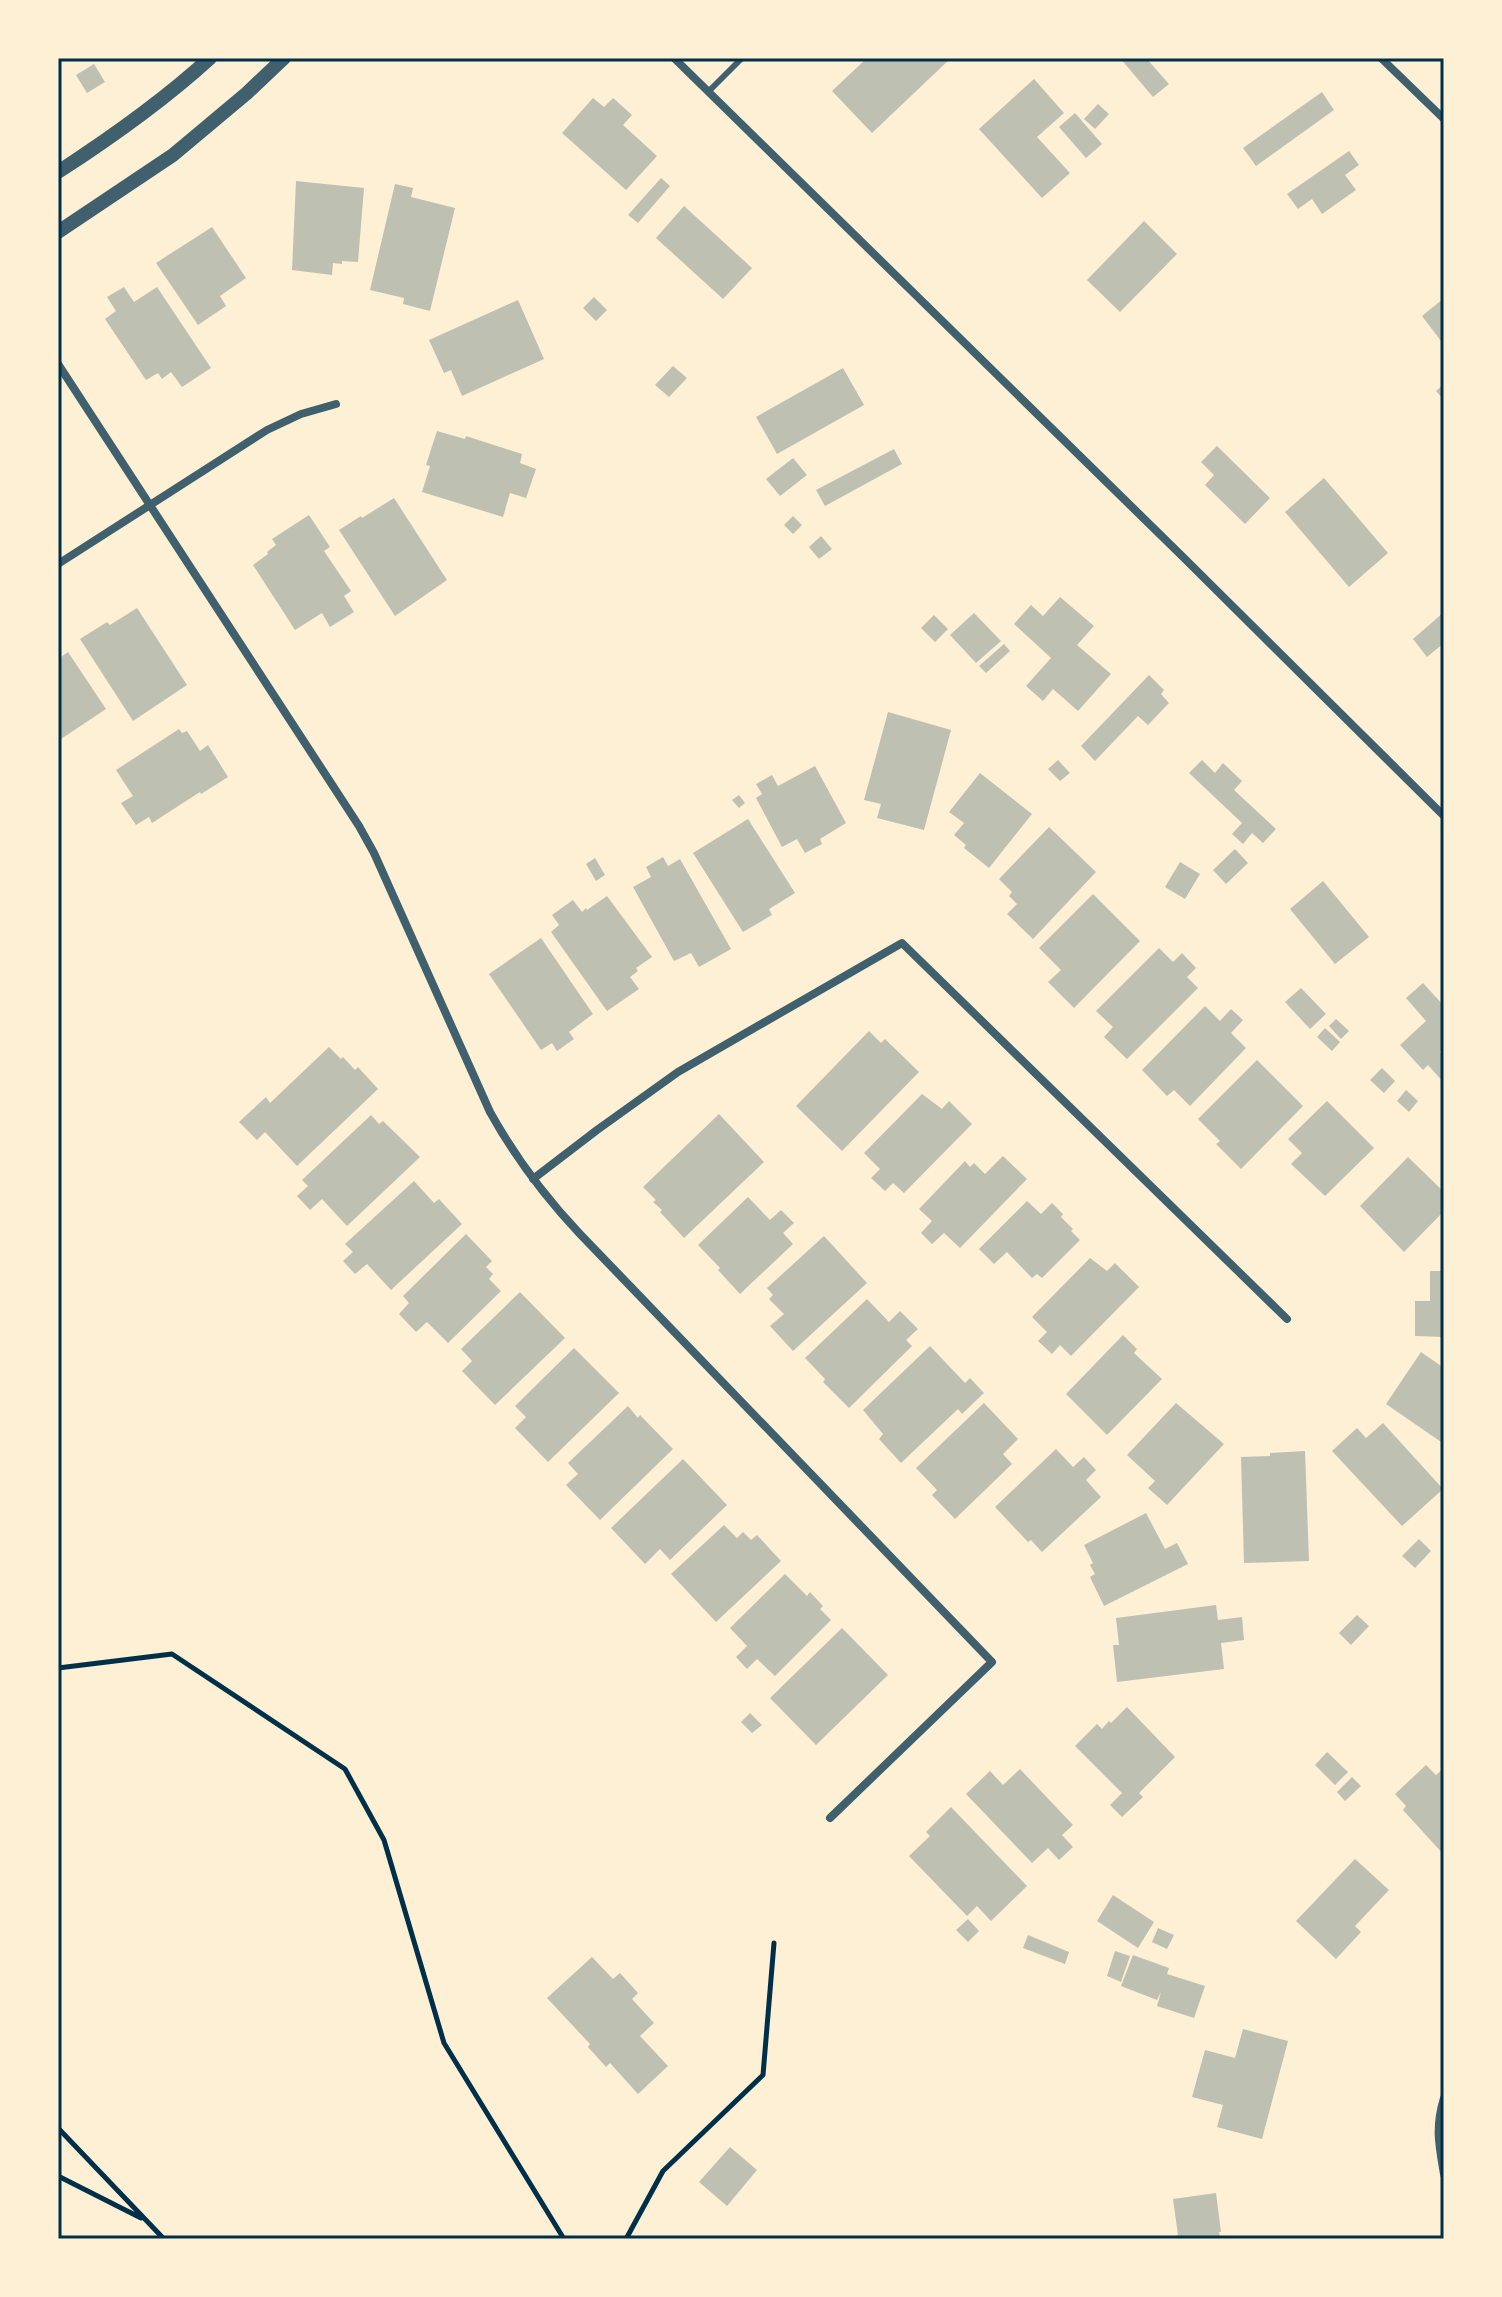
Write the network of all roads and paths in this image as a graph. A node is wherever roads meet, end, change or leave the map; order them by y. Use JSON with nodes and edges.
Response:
{"nodes":[{"id":1,"x":210,"y":58,"type":"edge"},
{"id":2,"x":284,"y":58,"type":"edge"},
{"id":3,"x":674,"y":58,"type":"edge"},
{"id":4,"x":742,"y":58,"type":"edge"},
{"id":5,"x":1381,"y":58,"type":"edge"},
{"id":6,"x":709,"y":91,"type":"junction"},
{"id":7,"x":1444,"y":119,"type":"edge"},
{"id":8,"x":58,"y":172,"type":"edge"},
{"id":9,"x":58,"y":232,"type":"edge"},
{"id":10,"x":58,"y":364,"type":"edge"},
{"id":11,"x":336,"y":404,"type":"dead end"},
{"id":12,"x":149,"y":504,"type":"junction"},
{"id":13,"x":58,"y":564,"type":"edge"},
{"id":14,"x":1444,"y":816,"type":"edge"},
{"id":15,"x":533,"y":1179,"type":"junction"},
{"id":16,"x":1287,"y":1319,"type":"dead end"},
{"id":17,"x":58,"y":1668,"type":"edge"},
{"id":18,"x":830,"y":1818,"type":"dead end"},
{"id":19,"x":774,"y":1943,"type":"dead end"},
{"id":20,"x":1444,"y":2098,"type":"edge"},
{"id":21,"x":58,"y":2128,"type":"edge"},
{"id":22,"x":1444,"y":2174,"type":"edge"},
{"id":23,"x":58,"y":2176,"type":"edge"},
{"id":24,"x":146,"y":2220,"type":"junction"},
{"id":25,"x":164,"y":2239,"type":"edge"},
{"id":26,"x":564,"y":2239,"type":"edge"},
{"id":27,"x":626,"y":2239,"type":"edge"}],
"edges":[{"from":1,"to":8,"type":"street"},
{"from":2,"to":9,"type":"street"},
{"from":3,"to":6,"type":"street"},
{"from":4,"to":6,"type":"lane"},
{"from":5,"to":7,"type":"street"},
{"from":6,"to":14,"type":"street"},
{"from":10,"to":12,"type":"street"},
{"from":11,"to":12,"type":"street"},
{"from":12,"to":13,"type":"street"},
{"from":12,"to":15,"type":"street"},
{"from":15,"to":16,"type":"street"},
{"from":15,"to":18,"type":"street"},
{"from":17,"to":26,"type":"path"},
{"from":19,"to":27,"type":"path"},
{"from":20,"to":22,"type":"street"},
{"from":21,"to":24,"type":"path"},
{"from":23,"to":24,"type":"path"},
{"from":24,"to":25,"type":"path"}]}
